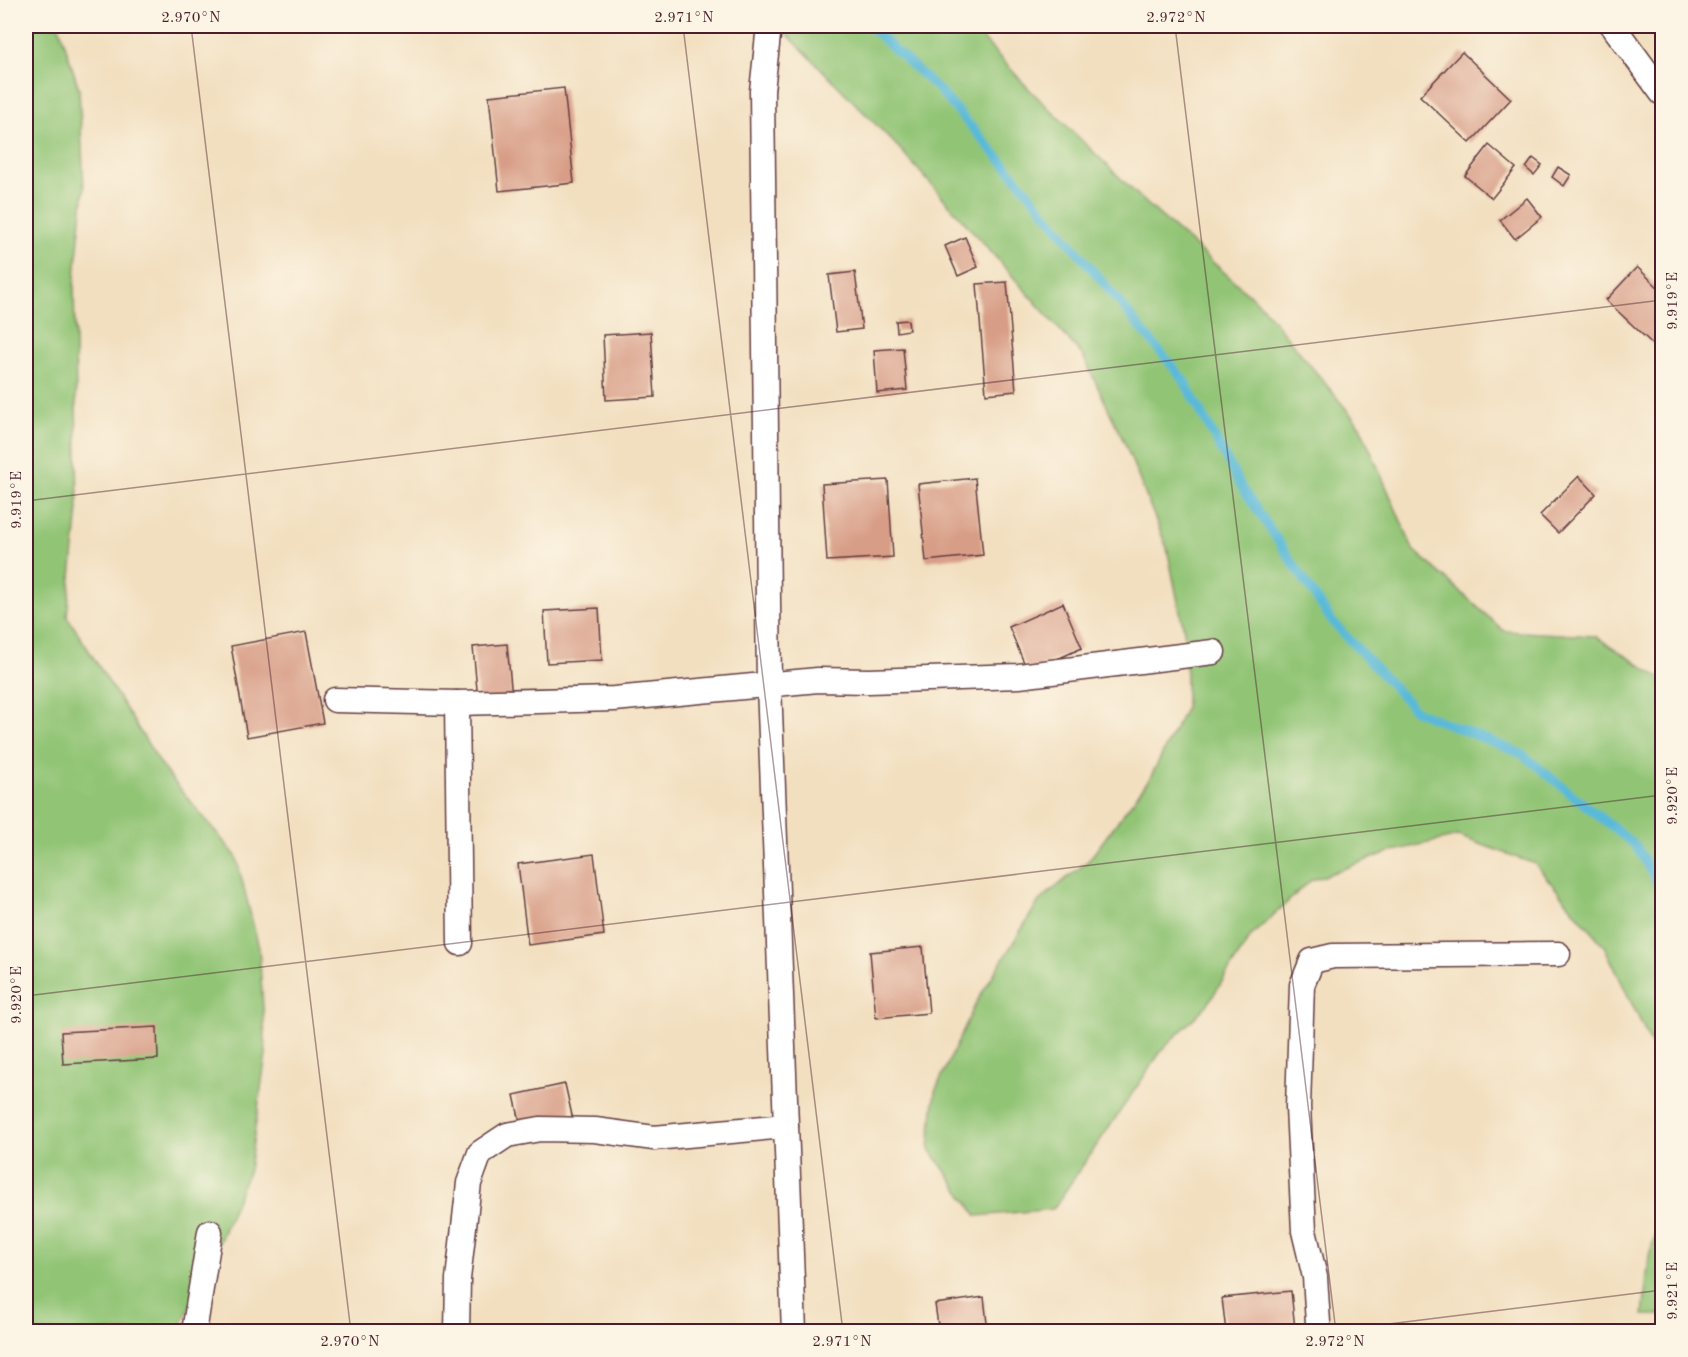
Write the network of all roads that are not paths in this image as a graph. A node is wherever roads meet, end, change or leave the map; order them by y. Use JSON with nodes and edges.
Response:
{"nodes":[{"id":1,"x":770,"y":26,"type":"edge"},
{"id":2,"x":1613,"y":26,"type":"edge"},
{"id":3,"x":1662,"y":93,"type":"edge"},
{"id":4,"x":1213,"y":652,"type":"dead end"},
{"id":5,"x":769,"y":685,"type":"junction"},
{"id":6,"x":335,"y":700,"type":"dead end"},
{"id":7,"x":457,"y":703,"type":"junction"},
{"id":8,"x":460,"y":943,"type":"dead end"},
{"id":9,"x":1558,"y":954,"type":"dead end"},
{"id":10,"x":786,"y":1126,"type":"junction"},
{"id":11,"x":210,"y":1232,"type":"dead end"},
{"id":12,"x":194,"y":1332,"type":"edge"},
{"id":13,"x":457,"y":1332,"type":"edge"},
{"id":14,"x":794,"y":1332,"type":"edge"},
{"id":15,"x":1316,"y":1332,"type":"edge"}],
"edges":[{"from":1,"to":5,"type":"street"},
{"from":2,"to":3,"type":"street"},
{"from":4,"to":5,"type":"street"},
{"from":5,"to":7,"type":"street"},
{"from":5,"to":10,"type":"street"},
{"from":6,"to":7,"type":"street"},
{"from":7,"to":8,"type":"street"},
{"from":9,"to":15,"type":"street"},
{"from":10,"to":13,"type":"street"},
{"from":10,"to":14,"type":"street"},
{"from":11,"to":12,"type":"street"}]}
